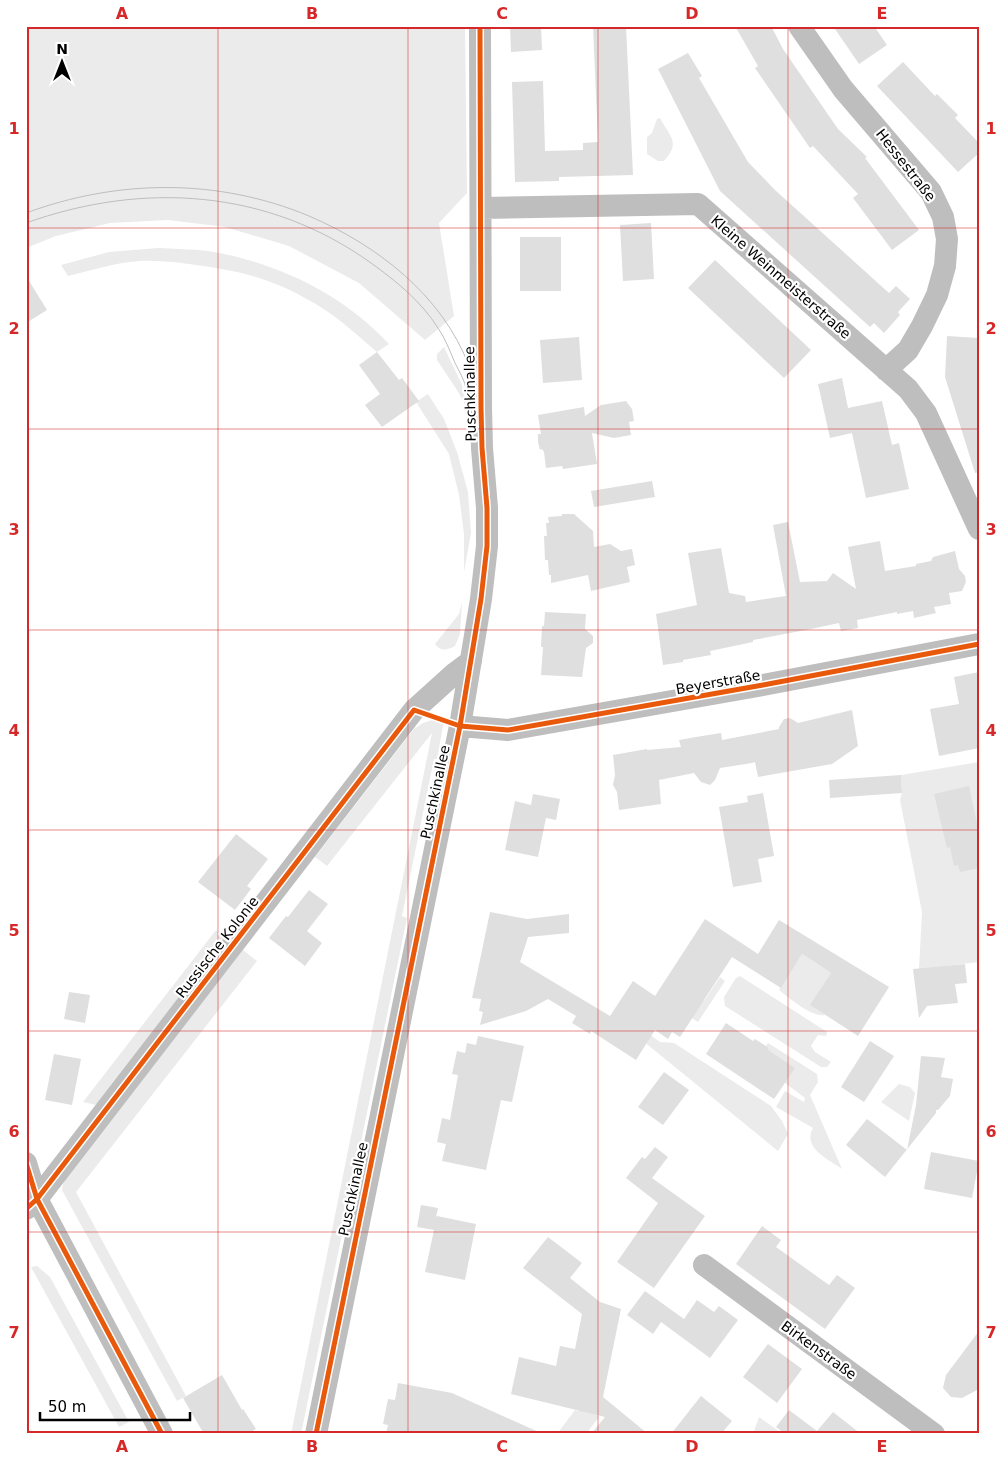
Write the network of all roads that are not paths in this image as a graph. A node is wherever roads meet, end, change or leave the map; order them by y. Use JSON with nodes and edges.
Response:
{"nodes":[{"id":1,"x":480,"y":26,"type":"edge"},
{"id":2,"x":799,"y":26,"type":"edge"},
{"id":3,"x":481,"y":208,"type":"junction"},
{"id":4,"x":886,"y":370,"type":"junction"},
{"id":5,"x":979,"y":529,"type":"edge"},
{"id":6,"x":979,"y":644,"type":"edge"},
{"id":7,"x":471,"y":662,"type":"junction"},
{"id":8,"x":460,"y":726,"type":"junction"},
{"id":9,"x":26,"y":1163,"type":"edge"},
{"id":10,"x":32,"y":1204,"type":"edge"},
{"id":11,"x":704,"y":1265,"type":"dead end"},
{"id":12,"x":162,"y":1434,"type":"edge"},
{"id":13,"x":316,"y":1434,"type":"edge"},
{"id":14,"x":934,"y":1434,"type":"edge"}],
"edges":[{"from":1,"to":3,"type":"street","name":"Puschkinallee"},
{"from":2,"to":4,"type":"street","name":"Hessestraße"},
{"from":3,"to":4,"type":"street","name":"Kleine Weinmeisterstraße"},
{"from":3,"to":7,"type":"street","name":"Puschkinallee"},
{"from":4,"to":5,"type":"street","name":"Kleine Weinmeisterstraße"},
{"from":6,"to":8,"type":"street","name":"Beyerstraße"},
{"from":7,"to":8,"type":"street","name":"Puschkinallee"},
{"from":7,"to":10,"type":"street","name":"Russische Kolonie"},
{"from":8,"to":13,"type":"street","name":"Puschkinallee"},
{"from":9,"to":10,"type":"street"},
{"from":10,"to":12,"type":"street"},
{"from":11,"to":14,"type":"street","name":"Birkenstraße"}]}
